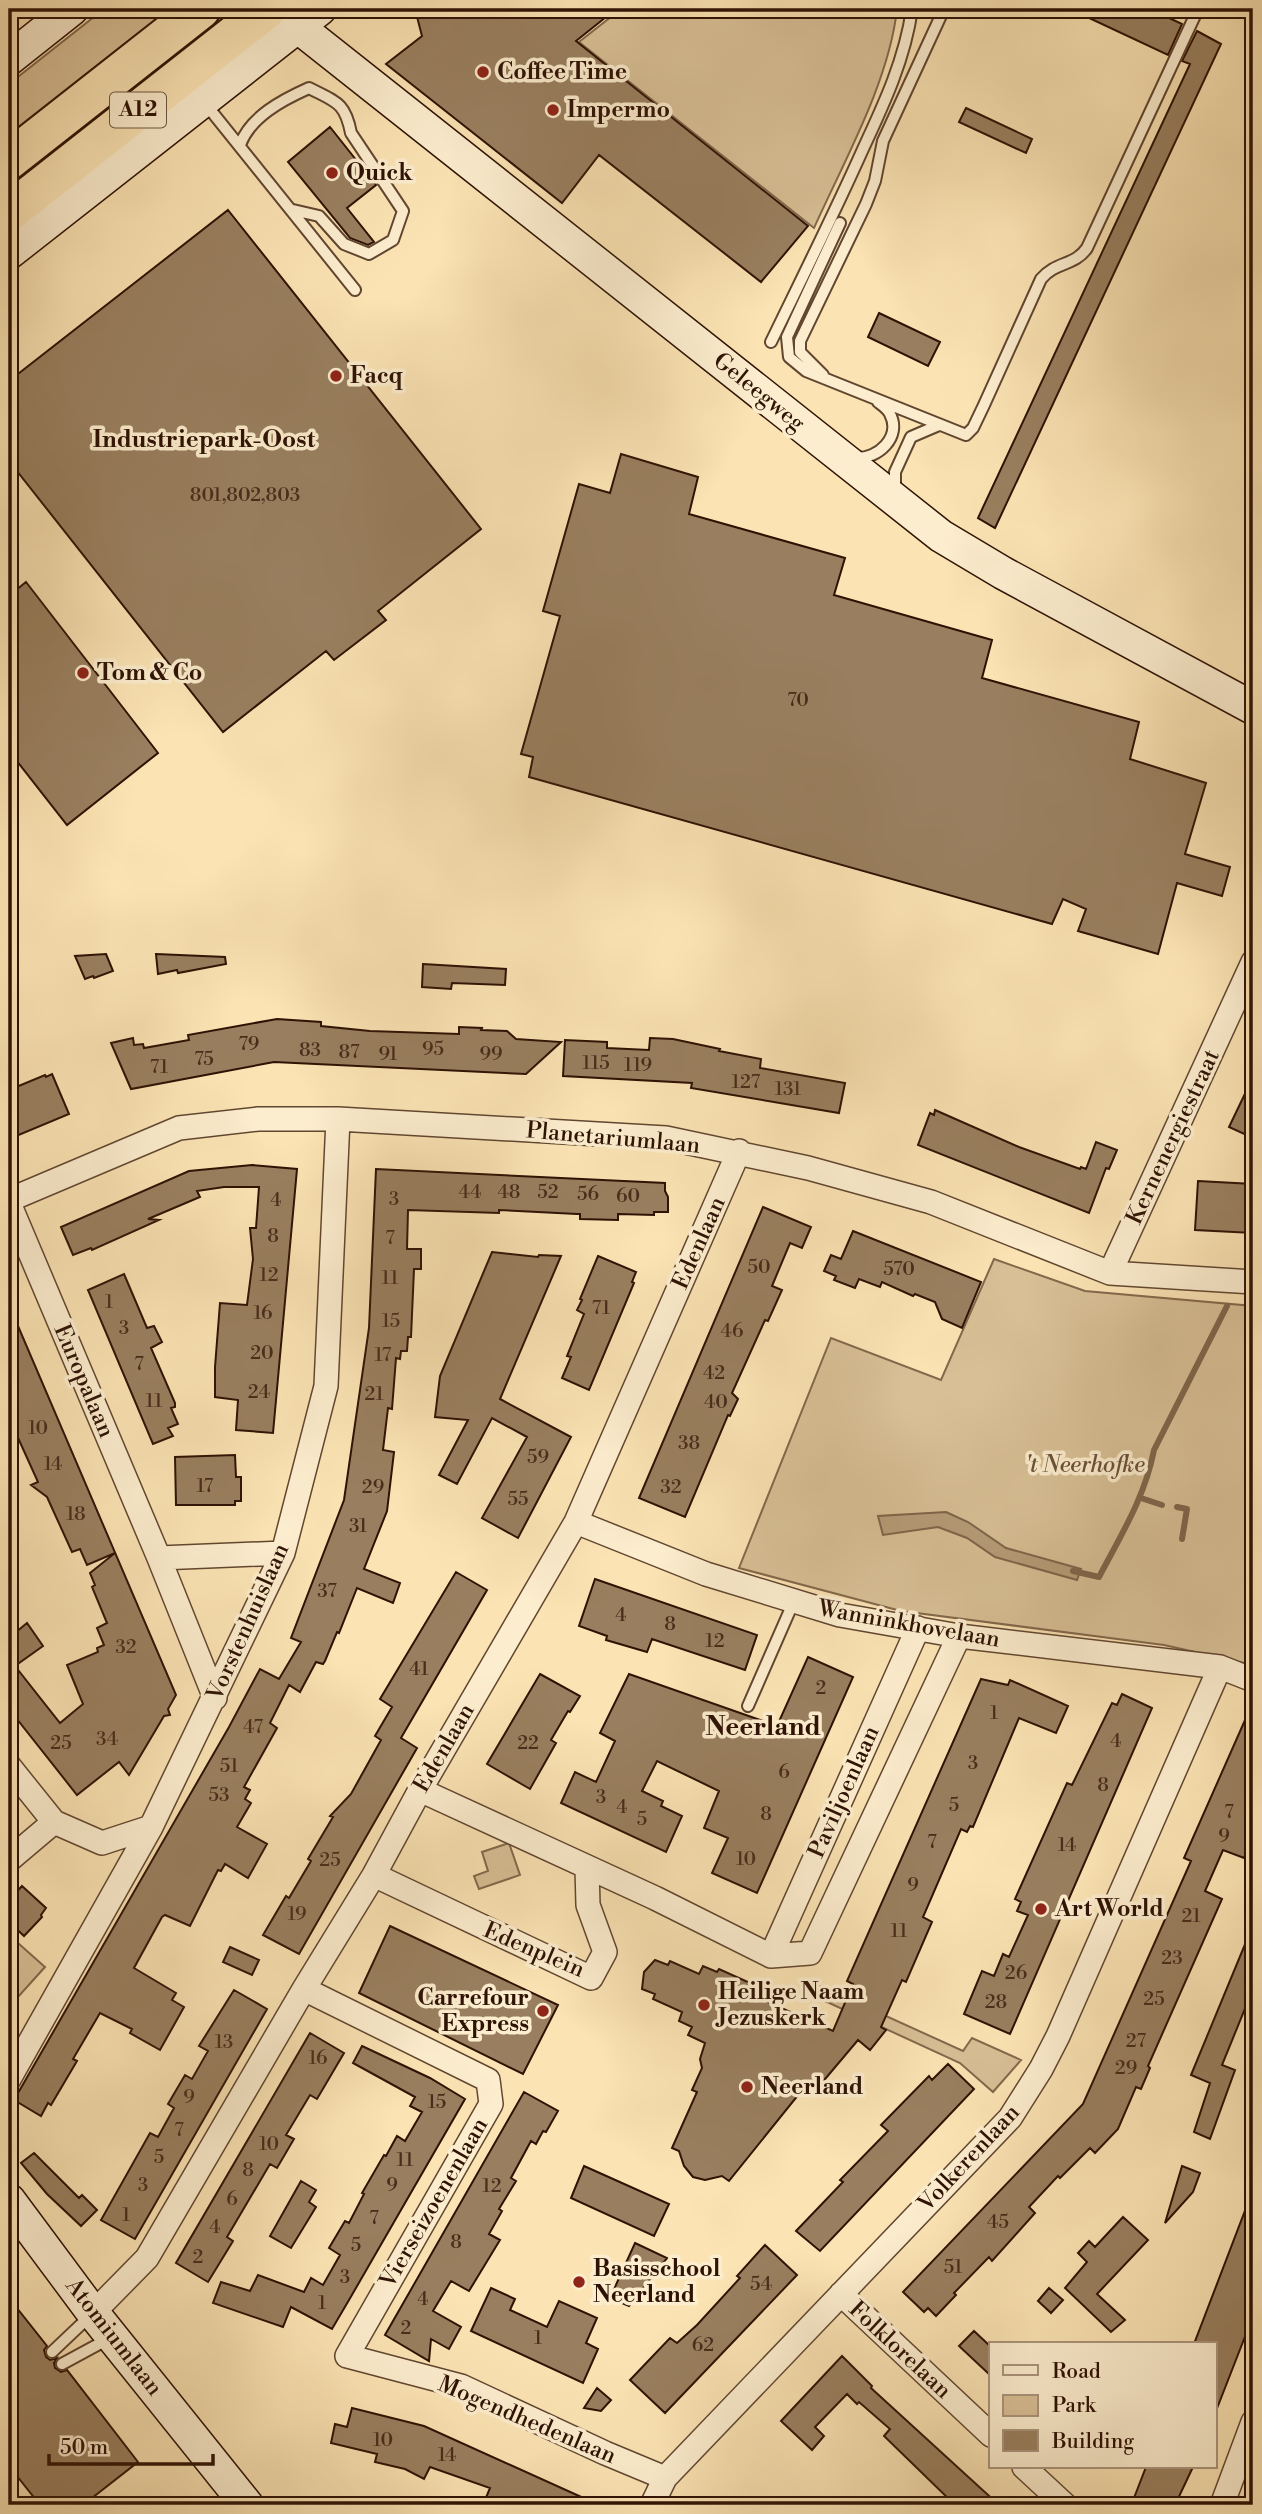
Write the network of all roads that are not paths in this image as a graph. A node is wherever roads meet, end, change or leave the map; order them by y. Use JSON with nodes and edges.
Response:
{"nodes":[{"id":1,"x":72,"y":9,"type":"edge"},
{"id":2,"x":201,"y":9,"type":"edge"},
{"id":3,"x":912,"y":9,"type":"edge"},
{"id":4,"x":944,"y":9,"type":"edge"},
{"id":5,"x":1198,"y":9,"type":"edge"},
{"id":6,"x":295,"y":15,"type":"edge"},
{"id":7,"x":12,"y":48,"type":"edge"},
{"id":8,"x":202,"y":100,"type":"junction"},
{"id":9,"x":240,"y":145,"type":"junction"},
{"id":10,"x":9,"y":160,"type":"edge"},
{"id":11,"x":293,"y":210,"type":"junction"},
{"id":12,"x":9,"y":212,"type":"edge"},
{"id":13,"x":840,"y":223,"type":"dead end"},
{"id":14,"x":9,"y":253,"type":"edge"},
{"id":15,"x":355,"y":290,"type":"dead end"},
{"id":16,"x":771,"y":342,"type":"dead end"},
{"id":17,"x":827,"y":378,"type":"junction"},
{"id":18,"x":873,"y":398,"type":"junction"},
{"id":19,"x":939,"y":425,"type":"junction"},
{"id":20,"x":842,"y":458,"type":"junction"},
{"id":21,"x":895,"y":502,"type":"junction"},
{"id":22,"x":1253,"y":708,"type":"edge"},
{"id":23,"x":1253,"y":962,"type":"edge"},
{"id":24,"x":338,"y":1119,"type":"junction"},
{"id":25,"x":739,"y":1151,"type":"junction"},
{"id":26,"x":9,"y":1201,"type":"edge"},
{"id":27,"x":1110,"y":1273,"type":"junction"},
{"id":28,"x":1253,"y":1282,"type":"edge"},
{"id":29,"x":576,"y":1522,"type":"junction"},
{"id":30,"x":283,"y":1553,"type":"junction"},
{"id":31,"x":159,"y":1559,"type":"junction"},
{"id":32,"x":794,"y":1601,"type":"junction"},
{"id":33,"x":918,"y":1628,"type":"junction"},
{"id":34,"x":959,"y":1636,"type":"junction"},
{"id":35,"x":1220,"y":1667,"type":"junction"},
{"id":36,"x":1253,"y":1680,"type":"edge"},
{"id":37,"x":215,"y":1698,"type":"junction"},
{"id":38,"x":748,"y":1706,"type":"dead end"},
{"id":39,"x":9,"y":1766,"type":"edge"},
{"id":40,"x":420,"y":1790,"type":"junction"},
{"id":41,"x":54,"y":1822,"type":"junction"},
{"id":42,"x":151,"y":1827,"type":"junction"},
{"id":43,"x":9,"y":1860,"type":"edge"},
{"id":44,"x":587,"y":1868,"type":"junction"},
{"id":45,"x":374,"y":1875,"type":"junction"},
{"id":46,"x":771,"y":1956,"type":"junction"},
{"id":47,"x":304,"y":1989,"type":"junction"},
{"id":48,"x":12,"y":2072,"type":"edge"},
{"id":49,"x":9,"y":2200,"type":"edge"},
{"id":50,"x":841,"y":2294,"type":"junction"},
{"id":51,"x":103,"y":2325,"type":"junction"},
{"id":52,"x":52,"y":2352,"type":"dead end"},
{"id":53,"x":347,"y":2356,"type":"joint"},
{"id":54,"x":62,"y":2364,"type":"dead end"},
{"id":55,"x":1253,"y":2423,"type":"edge"},
{"id":56,"x":989,"y":2433,"type":"edge"},
{"id":57,"x":1025,"y":2468,"type":"edge"},
{"id":58,"x":665,"y":2478,"type":"junction"},
{"id":59,"x":247,"y":2505,"type":"edge"},
{"id":60,"x":652,"y":2505,"type":"edge"},
{"id":61,"x":1065,"y":2505,"type":"edge"},
{"id":62,"x":1222,"y":2505,"type":"edge"}],
"edges":[{"from":1,"to":7,"type":"street"},
{"from":2,"to":10,"type":"highway","number":"A12"},
{"from":3,"to":16,"type":"lane"},
{"from":4,"to":17,"type":"lane"},
{"from":5,"to":19,"type":"lane"},
{"from":6,"to":8,"type":"street"},
{"from":6,"to":12,"type":"highway","number":"A12"},
{"from":6,"to":20,"type":"street","name":"Geleegweg"},
{"from":8,"to":9,"type":"lane"},
{"from":8,"to":14,"type":"street"},
{"from":9,"to":11,"type":"lane"},
{"from":9,"to":11,"type":"lane"},
{"from":11,"to":15,"type":"lane"},
{"from":13,"to":17,"type":"lane"},
{"from":17,"to":18,"type":"lane"},
{"from":18,"to":19,"type":"lane"},
{"from":18,"to":20,"type":"lane"},
{"from":19,"to":21,"type":"lane"},
{"from":20,"to":21,"type":"street","name":"Geleegweg"},
{"from":21,"to":22,"type":"street","name":"Geleegweg"},
{"from":23,"to":27,"type":"street","name":"Kernenergiestraat"},
{"from":24,"to":25,"type":"street","name":"Planetariumlaan"},
{"from":24,"to":26,"type":"street","name":"Planetariumlaan"},
{"from":24,"to":30,"type":"street","name":"Vorstenhuislaan"},
{"from":25,"to":27,"type":"street","name":"Planetariumlaan"},
{"from":25,"to":29,"type":"street","name":"Edenlaan"},
{"from":26,"to":31,"type":"street","name":"Europalaan"},
{"from":27,"to":28,"type":"street","name":"Planetariumlaan"},
{"from":29,"to":32,"type":"street","name":"Wanninkhovelaan"},
{"from":29,"to":40,"type":"street","name":"Edenlaan"},
{"from":30,"to":31,"type":"street"},
{"from":30,"to":37,"type":"street","name":"Vorstenhuislaan"},
{"from":31,"to":37,"type":"street","name":"Europalaan"},
{"from":32,"to":33,"type":"street","name":"Wanninkhovelaan"},
{"from":32,"to":38,"type":"lane"},
{"from":33,"to":34,"type":"street","name":"Wanninkhovelaan"},
{"from":33,"to":46,"type":"street","name":"Paviljoenlaan"},
{"from":34,"to":35,"type":"street","name":"Wanninkhovelaan"},
{"from":34,"to":46,"type":"street","name":"Paviljoenlaan"},
{"from":35,"to":36,"type":"street","name":"Wanninkhovelaan"},
{"from":35,"to":50,"type":"street","name":"Volkerenlaan"},
{"from":37,"to":42,"type":"street","name":"Vorstenhuislaan"},
{"from":39,"to":41,"type":"street"},
{"from":40,"to":44,"type":"street"},
{"from":40,"to":45,"type":"street","name":"Edenlaan"},
{"from":41,"to":42,"type":"street"},
{"from":41,"to":43,"type":"street"},
{"from":42,"to":48,"type":"street","name":"Vorstenhuislaan"},
{"from":44,"to":45,"type":"street","name":"Edenplein"},
{"from":44,"to":46,"type":"street"},
{"from":45,"to":47,"type":"street","name":"Edenlaan"},
{"from":47,"to":51,"type":"street","name":"Edenlaan"},
{"from":47,"to":53,"type":"street","name":"Vierseizoenenlaan"},
{"from":49,"to":51,"type":"street","name":"Atomiumlaan"},
{"from":50,"to":56,"type":"street","name":"Folklorelaan"},
{"from":50,"to":58,"type":"street","name":"Volkerenlaan"},
{"from":51,"to":52,"type":"lane"},
{"from":51,"to":54,"type":"lane"},
{"from":51,"to":59,"type":"street","name":"Atomiumlaan"},
{"from":53,"to":58,"type":"street","name":"Mogendhedenlaan"},
{"from":55,"to":62,"type":"street"},
{"from":57,"to":61,"type":"street"},
{"from":58,"to":60,"type":"street","name":"Volkerenlaan"}]}
